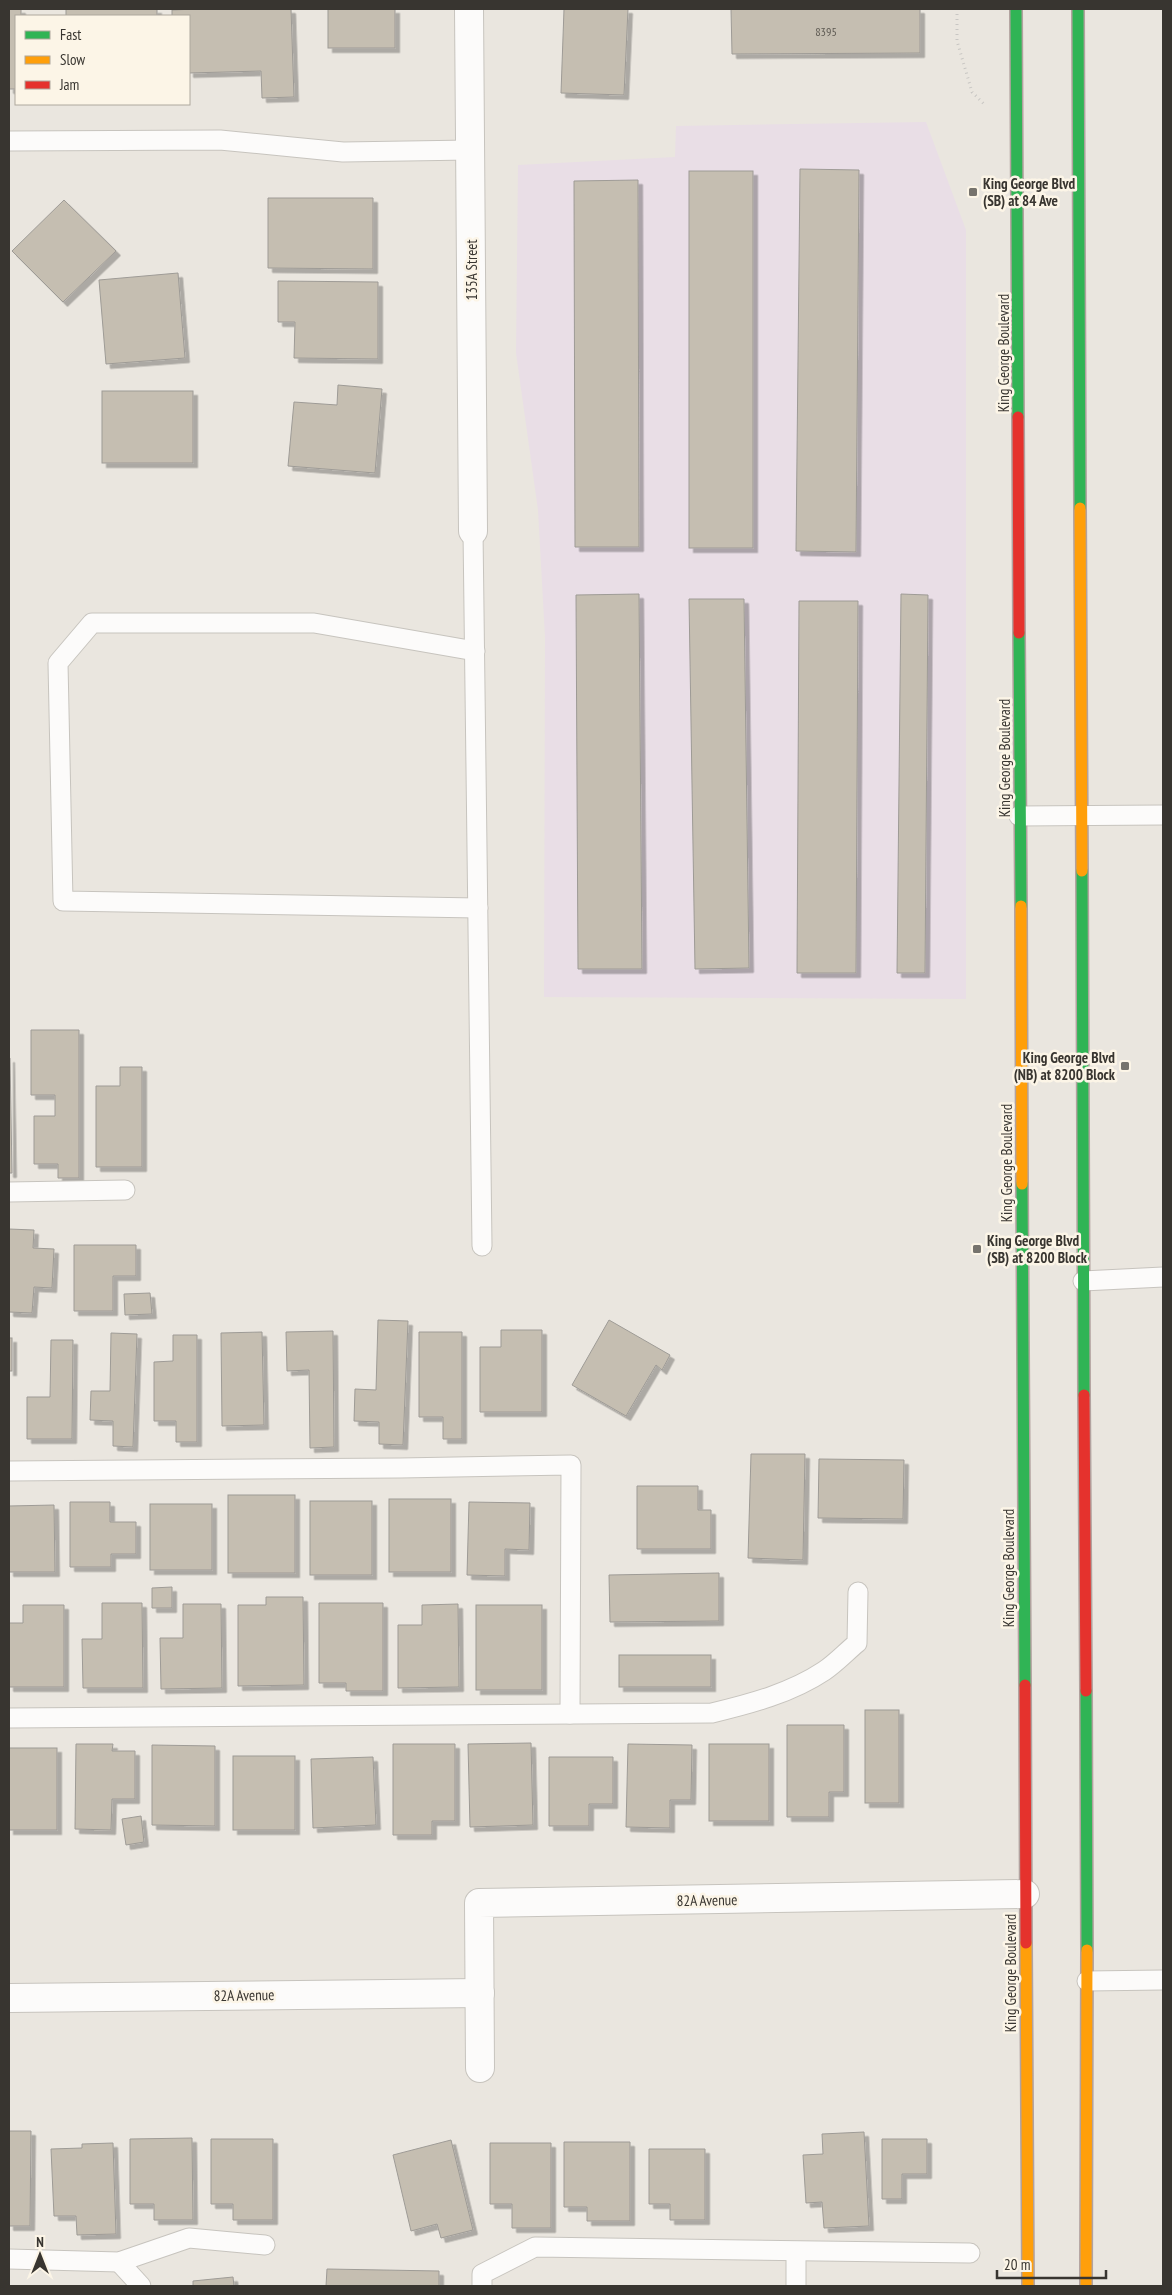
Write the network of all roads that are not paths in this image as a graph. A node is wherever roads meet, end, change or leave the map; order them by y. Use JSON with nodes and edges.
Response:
{"nodes":[{"id":1,"x":469,"y":9,"type":"edge"},
{"id":2,"x":1016,"y":9,"type":"edge"},
{"id":3,"x":1078,"y":9,"type":"edge"},
{"id":4,"x":9,"y":141,"type":"edge"},
{"id":5,"x":470,"y":150,"type":"junction"},
{"id":6,"x":473,"y":531,"type":"joint"},
{"id":7,"x":474,"y":651,"type":"junction"},
{"id":8,"x":1163,"y":815,"type":"edge"},
{"id":9,"x":1019,"y":816,"type":"junction"},
{"id":10,"x":1082,"y":816,"type":"junction"},
{"id":11,"x":478,"y":908,"type":"junction"},
{"id":12,"x":125,"y":1190,"type":"dead end"},
{"id":13,"x":9,"y":1192,"type":"edge"},
{"id":14,"x":482,"y":1246,"type":"dead end"},
{"id":15,"x":1163,"y":1277,"type":"edge"},
{"id":16,"x":1084,"y":1281,"type":"junction"},
{"id":17,"x":9,"y":1471,"type":"edge"},
{"id":18,"x":858,"y":1592,"type":"dead end"},
{"id":19,"x":570,"y":1714,"type":"junction"},
{"id":20,"x":9,"y":1718,"type":"edge"},
{"id":21,"x":1025,"y":1894,"type":"junction"},
{"id":22,"x":1163,"y":1980,"type":"edge"},
{"id":23,"x":1087,"y":1981,"type":"junction"},
{"id":24,"x":480,"y":1993,"type":"junction"},
{"id":25,"x":9,"y":1998,"type":"edge"},
{"id":26,"x":480,"y":2068,"type":"dead end"},
{"id":27,"x":265,"y":2245,"type":"dead end"},
{"id":28,"x":796,"y":2252,"type":"junction"},
{"id":29,"x":970,"y":2253,"type":"dead end"},
{"id":30,"x":9,"y":2259,"type":"edge"},
{"id":31,"x":119,"y":2262,"type":"junction"},
{"id":32,"x":141,"y":2286,"type":"edge"},
{"id":33,"x":482,"y":2286,"type":"edge"},
{"id":34,"x":796,"y":2286,"type":"edge"},
{"id":35,"x":1028,"y":2286,"type":"edge"},
{"id":36,"x":1086,"y":2286,"type":"edge"}],
"edges":[{"from":1,"to":5,"type":"street","name":"135A Street"},
{"from":2,"to":9,"type":"main road","name":"King George Boulevard"},
{"from":3,"to":10,"type":"main road"},
{"from":4,"to":5,"type":"lane"},
{"from":5,"to":6,"type":"street","name":"135A Street"},
{"from":6,"to":7,"type":"lane"},
{"from":7,"to":11,"type":"lane"},
{"from":7,"to":11,"type":"lane"},
{"from":8,"to":10,"type":"lane"},
{"from":9,"to":10,"type":"lane"},
{"from":9,"to":21,"type":"main road","name":"King George Boulevard"},
{"from":10,"to":16,"type":"main road"},
{"from":11,"to":14,"type":"lane"},
{"from":12,"to":13,"type":"lane"},
{"from":15,"to":16,"type":"lane"},
{"from":16,"to":23,"type":"main road"},
{"from":17,"to":19,"type":"lane"},
{"from":18,"to":19,"type":"lane"},
{"from":19,"to":20,"type":"lane"},
{"from":21,"to":24,"type":"street","name":"82A Avenue"},
{"from":21,"to":35,"type":"main road","name":"King George Boulevard"},
{"from":22,"to":23,"type":"lane"},
{"from":23,"to":36,"type":"main road"},
{"from":24,"to":25,"type":"street","name":"82A Avenue"},
{"from":24,"to":26,"type":"street","name":"82A Avenue"},
{"from":27,"to":31,"type":"lane"},
{"from":28,"to":29,"type":"lane"},
{"from":28,"to":33,"type":"lane"},
{"from":28,"to":34,"type":"lane"},
{"from":30,"to":31,"type":"lane"},
{"from":31,"to":32,"type":"lane"}]}
